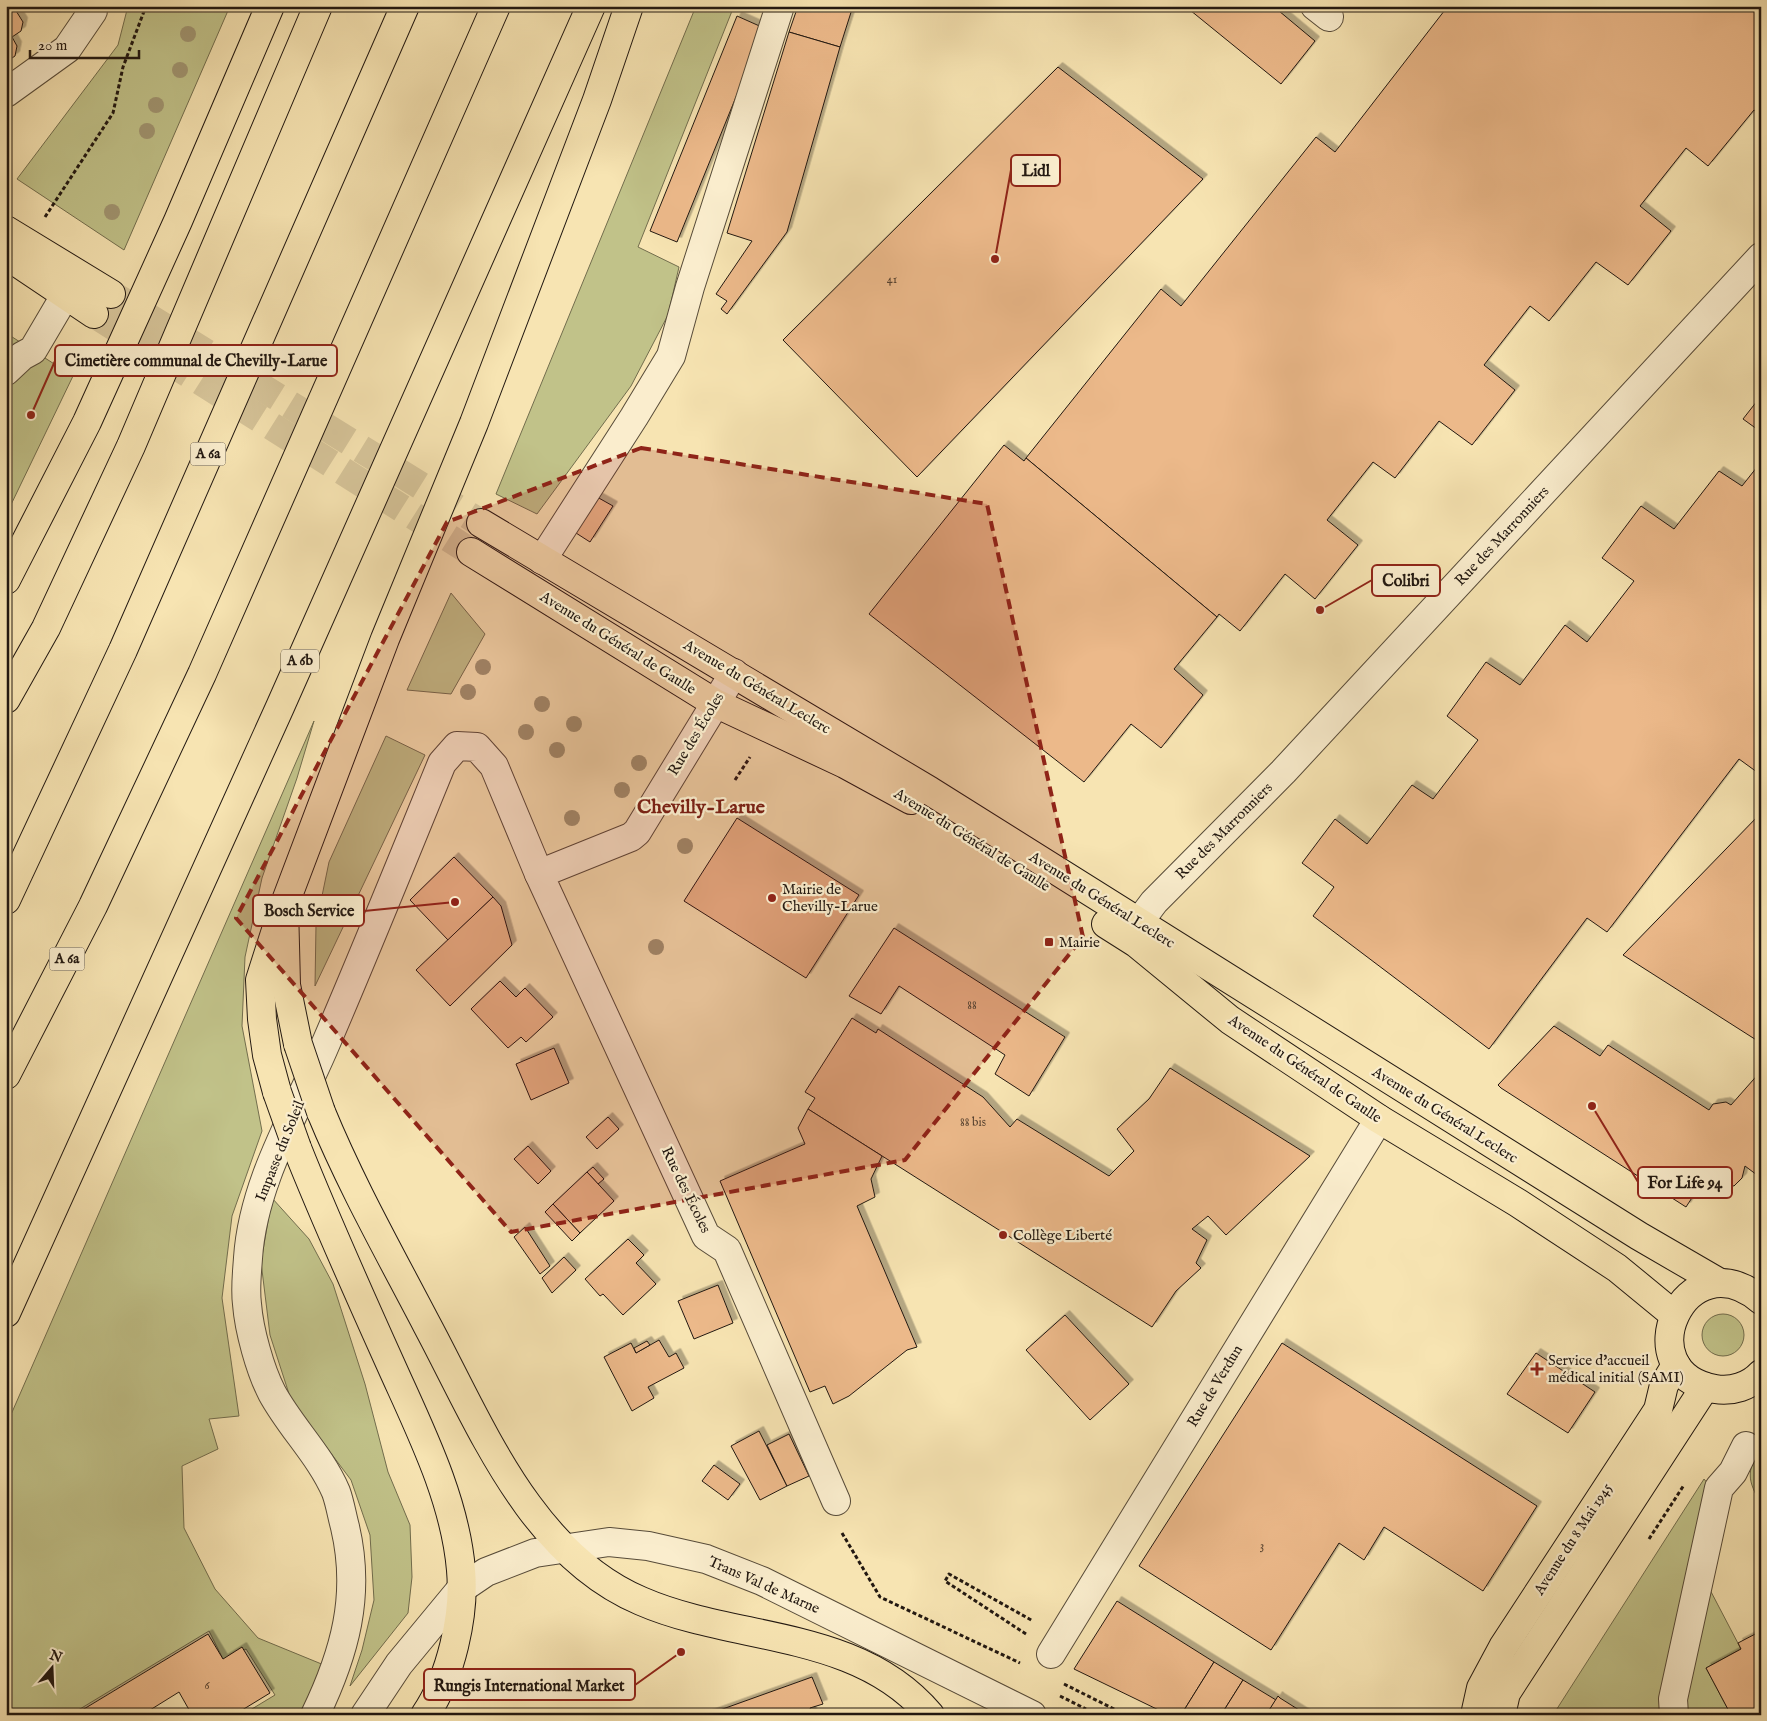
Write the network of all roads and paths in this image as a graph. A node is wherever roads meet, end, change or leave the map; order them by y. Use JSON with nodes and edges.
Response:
{"nodes":[{"id":1,"x":93,"y":6,"type":"edge"},
{"id":2,"x":146,"y":6,"type":"edge"},
{"id":3,"x":270,"y":6,"type":"edge"},
{"id":4,"x":318,"y":6,"type":"edge"},
{"id":5,"x":405,"y":6,"type":"edge"},
{"id":6,"x":496,"y":6,"type":"edge"},
{"id":7,"x":591,"y":6,"type":"edge"},
{"id":8,"x":629,"y":6,"type":"edge"},
{"id":9,"x":780,"y":6,"type":"edge"},
{"id":10,"x":6,"y":93,"type":"edge"},
{"id":11,"x":42,"y":222,"type":"dead end"},
{"id":12,"x":6,"y":230,"type":"edge"},
{"id":13,"x":6,"y":255,"type":"edge"},
{"id":14,"x":1761,"y":257,"type":"edge"},
{"id":15,"x":66,"y":294,"type":"junction"},
{"id":16,"x":6,"y":370,"type":"edge"},
{"id":17,"x":481,"y":523,"type":"tunnel mouth"},
{"id":18,"x":471,"y":552,"type":"tunnel mouth"},
{"id":19,"x":542,"y":560,"type":"junction"},
{"id":20,"x":6,"y":580,"type":"edge"},
{"id":21,"x":734,"y":673,"type":"junction"},
{"id":22,"x":6,"y":699,"type":"edge"},
{"id":23,"x":715,"y":703,"type":"junction"},
{"id":24,"x":442,"y":763,"type":"joint"},
{"id":25,"x":745,"y":765,"type":"dead end"},
{"id":26,"x":735,"y":780,"type":"dead end"},
{"id":27,"x":539,"y":874,"type":"junction"},
{"id":28,"x":6,"y":900,"type":"edge"},
{"id":29,"x":284,"y":906,"type":"junction"},
{"id":30,"x":1138,"y":922,"type":"junction"},
{"id":31,"x":6,"y":1075,"type":"edge"},
{"id":32,"x":1378,"y":1118,"type":"junction"},
{"id":33,"x":1720,"y":1283,"type":"junction"},
{"id":34,"x":1761,"y":1300,"type":"edge"},
{"id":35,"x":6,"y":1313,"type":"edge"},
{"id":36,"x":1674,"y":1314,"type":"junction"},
{"id":37,"x":1676,"y":1365,"type":"junction"},
{"id":38,"x":1760,"y":1377,"type":"edge"},
{"id":39,"x":1704,"y":1387,"type":"junction"},
{"id":40,"x":1746,"y":1446,"type":"dead end"},
{"id":41,"x":836,"y":1502,"type":"joint"},
{"id":42,"x":563,"y":1548,"type":"junction"},
{"id":43,"x":461,"y":1589,"type":"junction"},
{"id":44,"x":1029,"y":1635,"type":"dead end"},
{"id":45,"x":1057,"y":1646,"type":"joint"},
{"id":46,"x":1025,"y":1665,"type":"dead end"},
{"id":47,"x":1061,"y":1683,"type":"dead end"},
{"id":48,"x":1055,"y":1694,"type":"dead end"},
{"id":49,"x":1086,"y":1709,"type":"dead end"},
{"id":50,"x":315,"y":1715,"type":"edge"},
{"id":51,"x":365,"y":1715,"type":"edge"},
{"id":52,"x":425,"y":1715,"type":"edge"},
{"id":53,"x":930,"y":1715,"type":"edge"},
{"id":54,"x":1032,"y":1715,"type":"edge"},
{"id":55,"x":1126,"y":1715,"type":"edge"},
{"id":56,"x":1475,"y":1715,"type":"edge"},
{"id":57,"x":1501,"y":1715,"type":"edge"},
{"id":58,"x":1674,"y":1715,"type":"edge"}],
"edges":[{"from":1,"to":10,"type":"street"},
{"from":2,"to":11,"type":"path"},
{"from":3,"to":20,"type":"main road"},
{"from":4,"to":22,"type":"main road"},
{"from":5,"to":28,"type":"main road","number":"A 6a"},
{"from":6,"to":31,"type":"main road","number":"A 6a"},
{"from":7,"to":35,"type":"main road","number":"A 6b"},
{"from":8,"to":29,"type":"main road"},
{"from":9,"to":19,"type":"street"},
{"from":12,"to":15,"type":"main road"},
{"from":13,"to":15,"type":"main road"},
{"from":14,"to":30,"type":"street","name":"Rue des Marronniers"},
{"from":15,"to":16,"type":"street"},
{"from":17,"to":19,"type":"main road","name":"Avenue du Général Leclerc"},
{"from":18,"to":23,"type":"main road","name":"Avenue du Général de Gaulle"},
{"from":19,"to":21,"type":"main road","name":"Avenue du Général Leclerc"},
{"from":21,"to":23,"type":"street","name":"Rue des Écoles"},
{"from":21,"to":30,"type":"main road","name":"Avenue du Général Leclerc"},
{"from":23,"to":27,"type":"street","name":"Rue des Écoles"},
{"from":23,"to":32,"type":"main road","name":"Avenue du Général de Gaulle"},
{"from":24,"to":27,"type":"street","name":"Rue des Écoles"},
{"from":24,"to":50,"type":"street","name":"Impasse du Soleil"},
{"from":25,"to":26,"type":"path"},
{"from":27,"to":41,"type":"street","name":"Rue des Écoles"},
{"from":29,"to":42,"type":"main road","bridge":true},
{"from":29,"to":43,"type":"main road","bridge":true},
{"from":30,"to":33,"type":"main road","name":"Avenue du Général Leclerc"},
{"from":32,"to":36,"type":"main road","name":"Avenue du Général de Gaulle"},
{"from":32,"to":45,"type":"street","name":"Rue de Verdun"},
{"from":33,"to":34,"type":"main road"},
{"from":33,"to":36,"type":"main road"},
{"from":36,"to":37,"type":"main road"},
{"from":37,"to":39,"type":"main road"},
{"from":37,"to":56,"type":"main road","name":"Avenue du 8 Mai 1945"},
{"from":38,"to":39,"type":"main road"},
{"from":39,"to":57,"type":"main road","name":"Avenue du 8 Mai 1945"},
{"from":40,"to":58,"type":"street"},
{"from":41,"to":46,"type":"path"},
{"from":42,"to":43,"type":"street","name":"Trans Val de Marne"},
{"from":42,"to":53,"type":"main road"},
{"from":42,"to":54,"type":"street","name":"Trans Val de Marne"},
{"from":43,"to":51,"type":"street","name":"Trans Val de Marne"},
{"from":43,"to":52,"type":"main road"},
{"from":44,"to":45,"type":"path"},
{"from":47,"to":55,"type":"path"},
{"from":48,"to":49,"type":"path"}]}
